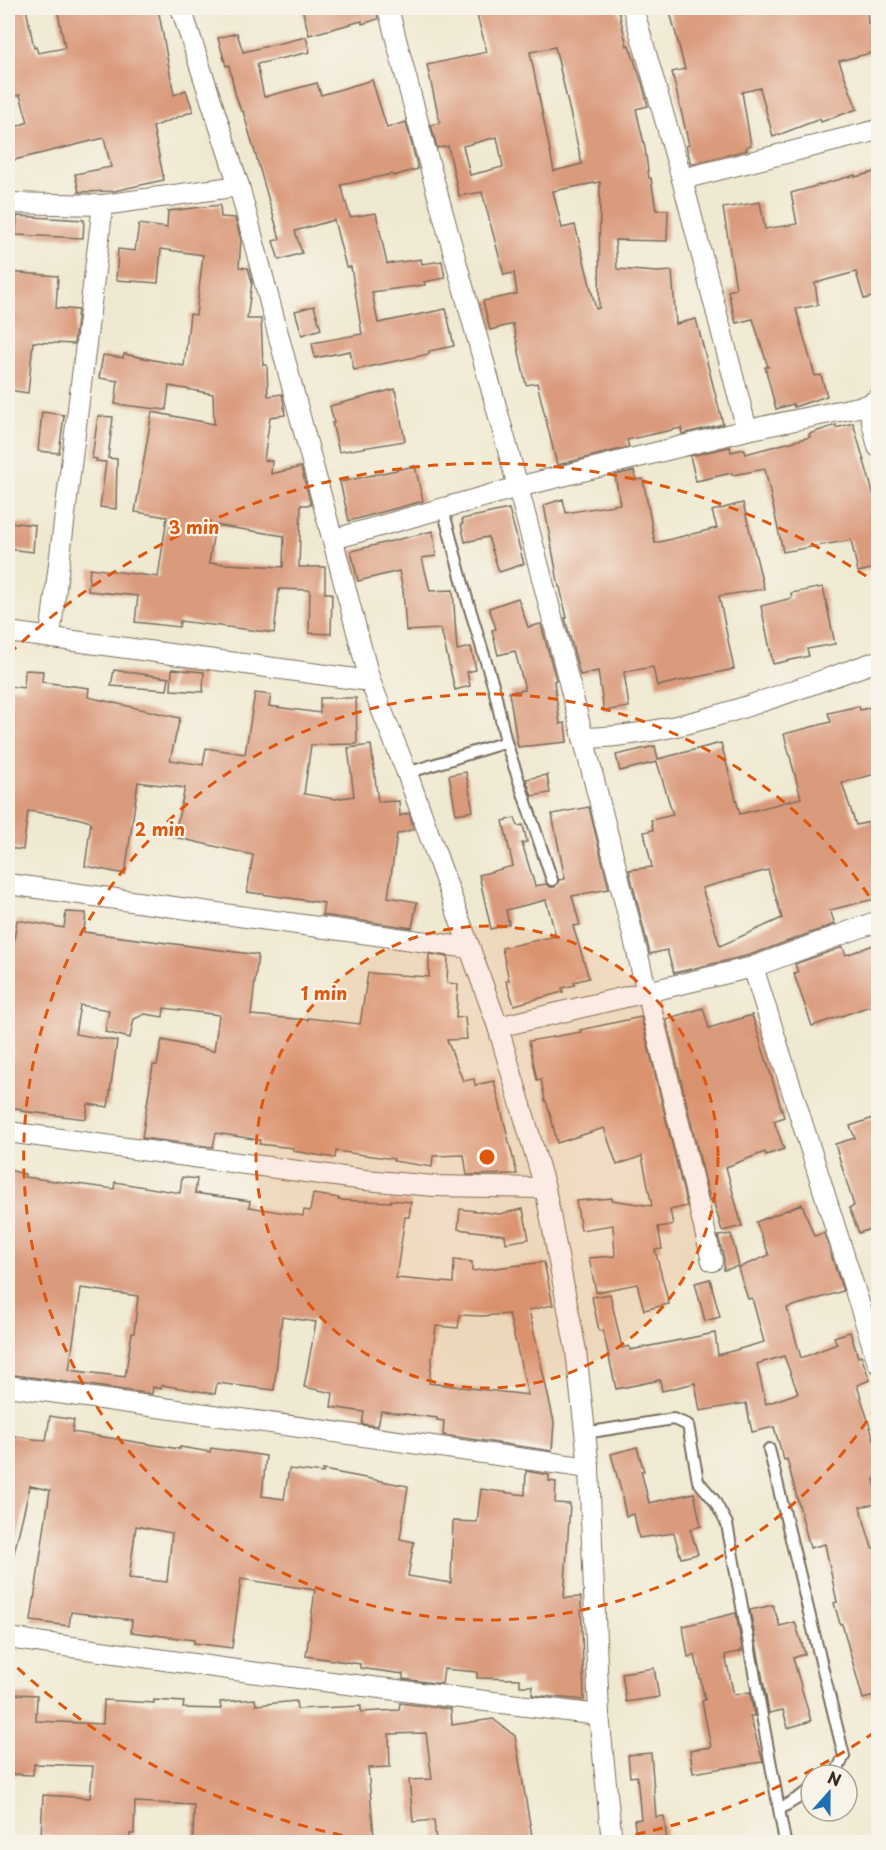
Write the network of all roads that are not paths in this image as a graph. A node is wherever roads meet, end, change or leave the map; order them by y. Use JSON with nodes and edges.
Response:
{"nodes":[{"id":1,"x":182,"y":8,"type":"edge"},
{"id":2,"x":388,"y":8,"type":"edge"},
{"id":3,"x":633,"y":8,"type":"edge"},
{"id":4,"x":879,"y":130,"type":"edge"},
{"id":5,"x":682,"y":179,"type":"junction"},
{"id":6,"x":239,"y":186,"type":"junction"},
{"id":7,"x":8,"y":203,"type":"edge"},
{"id":8,"x":103,"y":205,"type":"junction"},
{"id":9,"x":873,"y":402,"type":"edge"},
{"id":10,"x":747,"y":430,"type":"junction"},
{"id":11,"x":879,"y":447,"type":"edge"},
{"id":12,"x":518,"y":487,"type":"junction"},
{"id":13,"x":442,"y":509,"type":"junction"},
{"id":14,"x":334,"y":540,"type":"junction"},
{"id":15,"x":8,"y":632,"type":"edge"},
{"id":16,"x":50,"y":638,"type":"junction"},
{"id":17,"x":879,"y":661,"type":"edge"},
{"id":18,"x":370,"y":681,"type":"junction"},
{"id":19,"x":584,"y":738,"type":"junction"},
{"id":20,"x":506,"y":742,"type":"junction"},
{"id":21,"x":406,"y":773,"type":"junction"},
{"id":22,"x":552,"y":880,"type":"dead end"},
{"id":23,"x":8,"y":884,"type":"edge"},
{"id":24,"x":879,"y":921,"type":"edge"},
{"id":25,"x":470,"y":948,"type":"junction"},
{"id":26,"x":753,"y":967,"type":"junction"},
{"id":27,"x":648,"y":992,"type":"junction"},
{"id":28,"x":498,"y":1027,"type":"junction"},
{"id":29,"x":8,"y":1132,"type":"edge"},
{"id":30,"x":545,"y":1188,"type":"junction"},
{"id":31,"x":712,"y":1261,"type":"dead end"},
{"id":32,"x":879,"y":1362,"type":"edge"},
{"id":33,"x":8,"y":1386,"type":"edge"},
{"id":34,"x":585,"y":1433,"type":"junction"},
{"id":35,"x":769,"y":1449,"type":"dead end"},
{"id":36,"x":589,"y":1468,"type":"junction"},
{"id":37,"x":8,"y":1638,"type":"edge"},
{"id":38,"x":598,"y":1715,"type":"junction"},
{"id":39,"x":841,"y":1763,"type":"edge"},
{"id":40,"x":799,"y":1797,"type":"edge"},
{"id":41,"x":780,"y":1809,"type":"junction"},
{"id":42,"x":612,"y":1842,"type":"edge"},
{"id":43,"x":785,"y":1842,"type":"edge"}],
"edges":[{"from":1,"to":6,"type":"street"},
{"from":2,"to":12,"type":"street"},
{"from":3,"to":5,"type":"street"},
{"from":4,"to":5,"type":"street"},
{"from":5,"to":10,"type":"street"},
{"from":6,"to":8,"type":"street"},
{"from":6,"to":14,"type":"street"},
{"from":7,"to":8,"type":"street"},
{"from":8,"to":16,"type":"street"},
{"from":9,"to":10,"type":"street"},
{"from":9,"to":11,"type":"street"},
{"from":10,"to":12,"type":"street"},
{"from":12,"to":13,"type":"street"},
{"from":12,"to":19,"type":"street"},
{"from":13,"to":14,"type":"street"},
{"from":13,"to":20,"type":"lane"},
{"from":14,"to":18,"type":"street"},
{"from":15,"to":16,"type":"street"},
{"from":16,"to":18,"type":"street"},
{"from":17,"to":19,"type":"street"},
{"from":18,"to":21,"type":"street"},
{"from":19,"to":27,"type":"street"},
{"from":20,"to":21,"type":"lane"},
{"from":20,"to":22,"type":"lane"},
{"from":21,"to":25,"type":"street"},
{"from":23,"to":25,"type":"street"},
{"from":24,"to":26,"type":"street"},
{"from":25,"to":28,"type":"street"},
{"from":26,"to":27,"type":"street"},
{"from":26,"to":32,"type":"street"},
{"from":27,"to":28,"type":"street"},
{"from":27,"to":31,"type":"street"},
{"from":28,"to":30,"type":"street"},
{"from":29,"to":30,"type":"street"},
{"from":30,"to":34,"type":"street"},
{"from":33,"to":36,"type":"street"},
{"from":34,"to":36,"type":"street"},
{"from":34,"to":41,"type":"lane"},
{"from":35,"to":39,"type":"lane"},
{"from":36,"to":38,"type":"street"},
{"from":37,"to":38,"type":"street"},
{"from":38,"to":42,"type":"street"},
{"from":40,"to":41,"type":"lane"},
{"from":41,"to":43,"type":"lane"}]}
